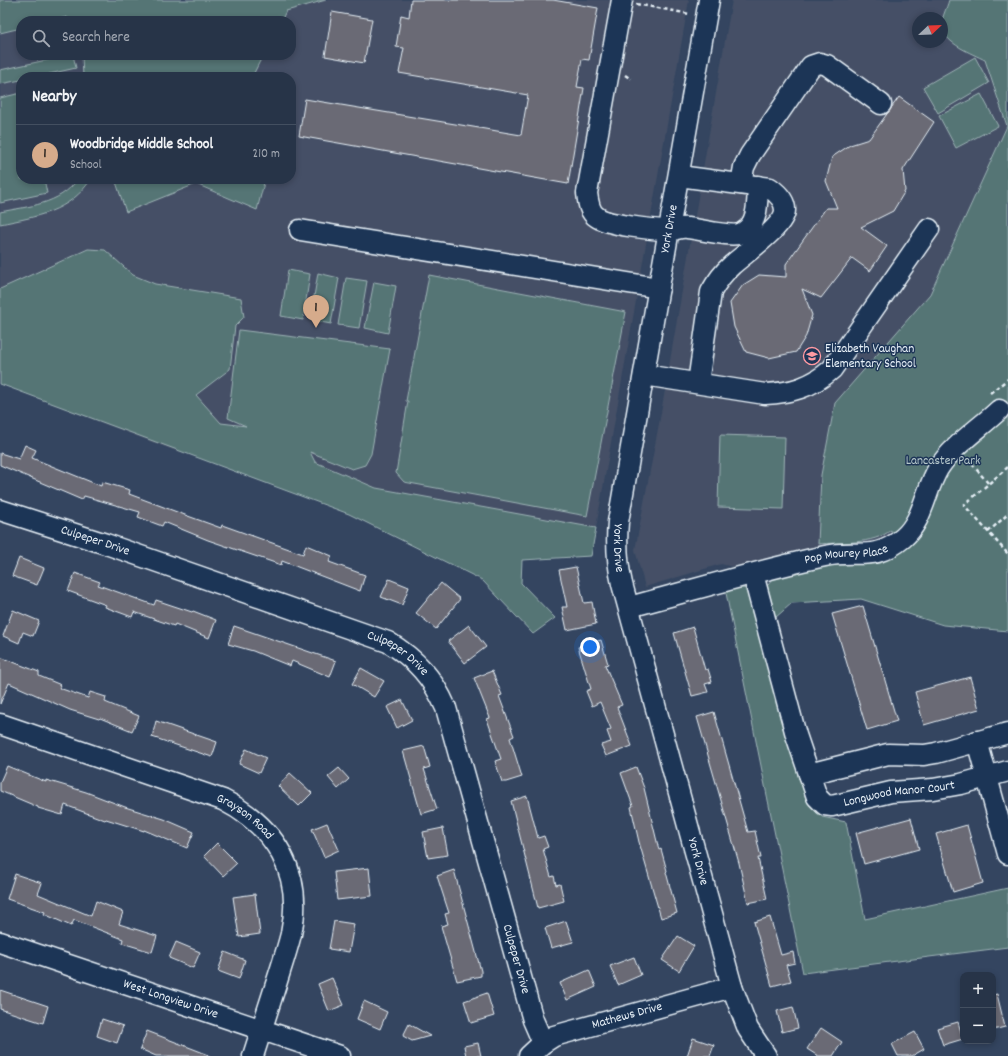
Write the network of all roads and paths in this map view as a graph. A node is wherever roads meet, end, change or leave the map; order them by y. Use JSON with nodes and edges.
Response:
{"nodes":[{"id":1,"x":709,"y":0,"type":"edge"},
{"id":2,"x":627,"y":1,"type":"edge"},
{"id":3,"x":695,"y":15,"type":"dead end"},
{"id":4,"x":881,"y":104,"type":"dead end"},
{"id":5,"x":679,"y":176,"type":"junction"},
{"id":6,"x":756,"y":186,"type":"junction"},
{"id":7,"x":928,"y":229,"type":"dead end"},
{"id":8,"x":300,"y":230,"type":"dead end"},
{"id":9,"x":670,"y":230,"type":"junction"},
{"id":10,"x":659,"y":288,"type":"junction"},
{"id":11,"x":644,"y":375,"type":"junction"},
{"id":12,"x":1008,"y":379,"type":"edge"},
{"id":13,"x":698,"y":383,"type":"junction"},
{"id":14,"x":990,"y":393,"type":"dead end"},
{"id":15,"x":999,"y":410,"type":"dead end"},
{"id":16,"x":972,"y":464,"type":"dead end"},
{"id":17,"x":1008,"y":467,"type":"edge"},
{"id":18,"x":988,"y":483,"type":"junction"},
{"id":19,"x":0,"y":511,"type":"edge"},
{"id":20,"x":1008,"y":514,"type":"edge"},
{"id":21,"x":988,"y":532,"type":"junction"},
{"id":22,"x":1008,"y":554,"type":"edge"},
{"id":23,"x":754,"y":574,"type":"junction"},
{"id":24,"x":629,"y":607,"type":"junction"},
{"id":25,"x":0,"y":724,"type":"edge"},
{"id":26,"x":1008,"y":732,"type":"edge"},
{"id":27,"x":977,"y":741,"type":"junction"},
{"id":28,"x":1008,"y":771,"type":"edge"},
{"id":29,"x":809,"y":774,"type":"junction"},
{"id":30,"x":987,"y":777,"type":"junction"},
{"id":31,"x":1008,"y":854,"type":"edge"},
{"id":32,"x":0,"y":942,"type":"edge"},
{"id":33,"x":732,"y":987,"type":"junction"},
{"id":34,"x":262,"y":1029,"type":"junction"},
{"id":35,"x":536,"y":1049,"type":"edge"},
{"id":36,"x":253,"y":1056,"type":"edge"},
{"id":37,"x":340,"y":1056,"type":"edge"},
{"id":38,"x":766,"y":1056,"type":"edge"}],
"edges":[{"from":1,"to":5,"type":"street","name":"York Drive"},
{"from":2,"to":3,"type":"path"},
{"from":2,"to":9,"type":"street"},
{"from":4,"to":6,"type":"street"},
{"from":5,"to":6,"type":"street"},
{"from":5,"to":9,"type":"street","name":"York Drive"},
{"from":6,"to":9,"type":"street"},
{"from":6,"to":13,"type":"street"},
{"from":7,"to":13,"type":"street"},
{"from":8,"to":10,"type":"street"},
{"from":9,"to":10,"type":"street","name":"York Drive"},
{"from":10,"to":11,"type":"street","name":"York Drive"},
{"from":11,"to":13,"type":"street"},
{"from":11,"to":24,"type":"street","name":"York Drive"},
{"from":12,"to":14,"type":"path"},
{"from":15,"to":23,"type":"street","name":"Pop Mourey Place"},
{"from":16,"to":18,"type":"path"},
{"from":17,"to":18,"type":"path"},
{"from":18,"to":21,"type":"path"},
{"from":19,"to":35,"type":"street","name":"Culpeper Drive"},
{"from":20,"to":21,"type":"path"},
{"from":21,"to":22,"type":"path"},
{"from":23,"to":24,"type":"street","name":"Pop Mourey Place"},
{"from":23,"to":29,"type":"street","name":"Longwood Manor Court"},
{"from":24,"to":33,"type":"street","name":"York Drive"},
{"from":25,"to":34,"type":"street","name":"Grayson Road"},
{"from":26,"to":27,"type":"street"},
{"from":27,"to":29,"type":"street"},
{"from":27,"to":30,"type":"street"},
{"from":28,"to":30,"type":"street","name":"Longwood Manor Court"},
{"from":29,"to":30,"type":"street","name":"Longwood Manor Court"},
{"from":30,"to":31,"type":"street"},
{"from":32,"to":34,"type":"street","name":"West Longview Drive"},
{"from":33,"to":35,"type":"street","name":"Mathews Drive"},
{"from":33,"to":38,"type":"street","name":"York Drive"},
{"from":34,"to":36,"type":"street","name":"Grayson Road"},
{"from":34,"to":37,"type":"street","name":"West Longview Drive"}]}
